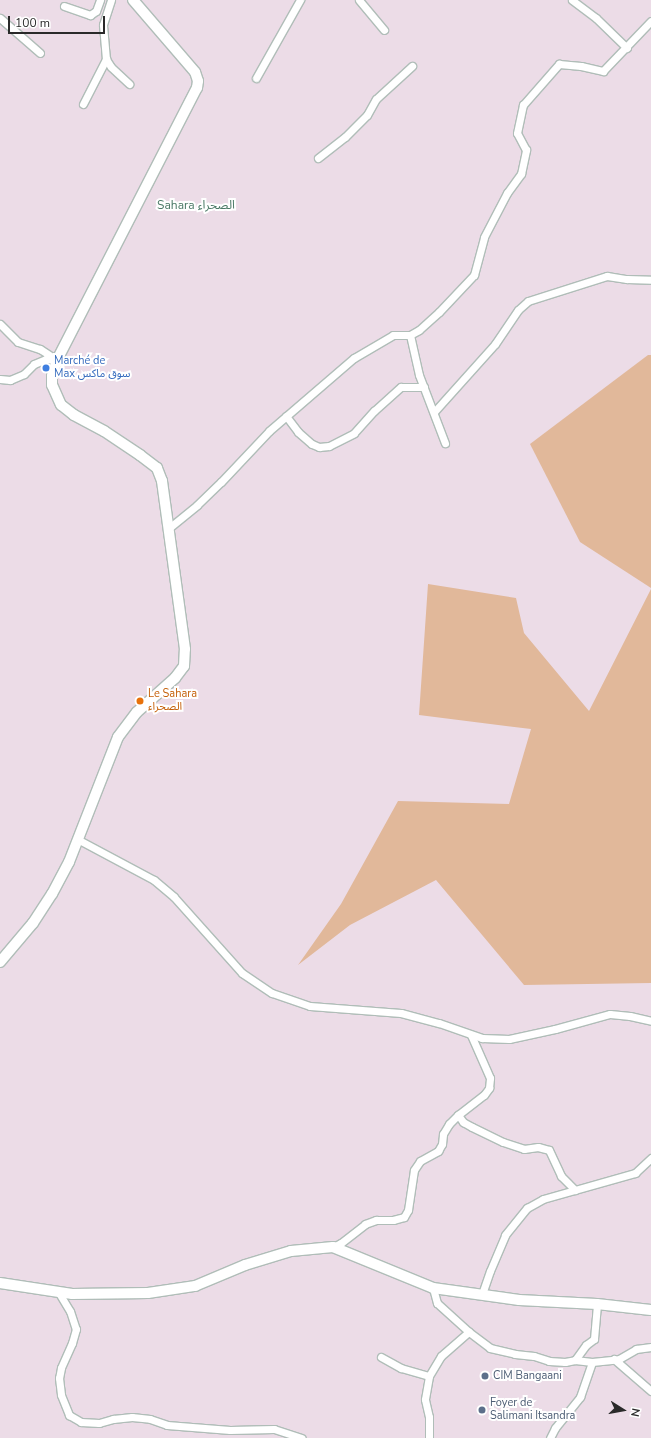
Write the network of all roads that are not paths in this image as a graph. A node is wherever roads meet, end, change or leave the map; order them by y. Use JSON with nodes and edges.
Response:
{"nodes":[{"id":1,"x":100,"y":0,"type":"edge"},
{"id":2,"x":111,"y":0,"type":"edge"},
{"id":3,"x":133,"y":0,"type":"edge"},
{"id":4,"x":300,"y":0,"type":"edge"},
{"id":5,"x":359,"y":0,"type":"edge"},
{"id":6,"x":572,"y":0,"type":"edge"},
{"id":7,"x":64,"y":6,"type":"dead end"},
{"id":8,"x":0,"y":18,"type":"edge"},
{"id":9,"x":651,"y":22,"type":"edge"},
{"id":10,"x":384,"y":30,"type":"dead end"},
{"id":11,"x":626,"y":48,"type":"junction"},
{"id":12,"x":40,"y":53,"type":"dead end"},
{"id":13,"x":106,"y":59,"type":"junction"},
{"id":14,"x":412,"y":66,"type":"dead end"},
{"id":15,"x":256,"y":78,"type":"dead end"},
{"id":16,"x":129,"y":84,"type":"dead end"},
{"id":17,"x":83,"y":104,"type":"dead end"},
{"id":18,"x":318,"y":158,"type":"dead end"},
{"id":19,"x":651,"y":280,"type":"edge"},
{"id":20,"x":0,"y":324,"type":"edge"},
{"id":21,"x":410,"y":335,"type":"junction"},
{"id":22,"x":58,"y":360,"type":"junction"},
{"id":23,"x":0,"y":379,"type":"edge"},
{"id":24,"x":424,"y":387,"type":"junction"},
{"id":25,"x":434,"y":412,"type":"junction"},
{"id":26,"x":286,"y":416,"type":"junction"},
{"id":27,"x":445,"y":443,"type":"dead end"},
{"id":28,"x":168,"y":528,"type":"junction"},
{"id":29,"x":79,"y":840,"type":"junction"},
{"id":30,"x":0,"y":962,"type":"edge"},
{"id":31,"x":651,"y":1021,"type":"edge"},
{"id":32,"x":472,"y":1035,"type":"junction"},
{"id":33,"x":458,"y":1115,"type":"junction"},
{"id":34,"x":651,"y":1158,"type":"edge"},
{"id":35,"x":575,"y":1190,"type":"junction"},
{"id":36,"x":333,"y":1246,"type":"junction"},
{"id":37,"x":0,"y":1283,"type":"edge"},
{"id":38,"x":433,"y":1288,"type":"junction"},
{"id":39,"x":59,"y":1293,"type":"junction"},
{"id":40,"x":482,"y":1294,"type":"junction"},
{"id":41,"x":597,"y":1304,"type":"junction"},
{"id":42,"x":651,"y":1310,"type":"edge"},
{"id":43,"x":469,"y":1332,"type":"junction"},
{"id":44,"x":651,"y":1347,"type":"edge"},
{"id":45,"x":381,"y":1357,"type":"dead end"},
{"id":46,"x":614,"y":1359,"type":"junction"},
{"id":47,"x":575,"y":1360,"type":"junction"},
{"id":48,"x":592,"y":1362,"type":"junction"},
{"id":49,"x":429,"y":1376,"type":"junction"},
{"id":50,"x":651,"y":1391,"type":"edge"},
{"id":51,"x":302,"y":1438,"type":"edge"},
{"id":52,"x":429,"y":1438,"type":"edge"},
{"id":53,"x":550,"y":1438,"type":"edge"}],
"edges":[{"from":1,"to":7,"type":"street"},
{"from":2,"to":13,"type":"street"},
{"from":3,"to":22,"type":"main road"},
{"from":4,"to":15,"type":"street"},
{"from":5,"to":10,"type":"street"},
{"from":6,"to":11,"type":"street"},
{"from":8,"to":12,"type":"street"},
{"from":9,"to":11,"type":"street"},
{"from":11,"to":21,"type":"street"},
{"from":13,"to":16,"type":"street"},
{"from":13,"to":17,"type":"street"},
{"from":14,"to":18,"type":"street"},
{"from":19,"to":25,"type":"street"},
{"from":20,"to":22,"type":"street"},
{"from":21,"to":24,"type":"street"},
{"from":21,"to":26,"type":"street"},
{"from":22,"to":23,"type":"street"},
{"from":22,"to":28,"type":"main road"},
{"from":24,"to":25,"type":"street"},
{"from":24,"to":26,"type":"street"},
{"from":25,"to":27,"type":"street"},
{"from":26,"to":28,"type":"street"},
{"from":28,"to":29,"type":"main road"},
{"from":29,"to":30,"type":"main road"},
{"from":29,"to":32,"type":"street"},
{"from":31,"to":32,"type":"street"},
{"from":32,"to":33,"type":"street"},
{"from":33,"to":35,"type":"street"},
{"from":33,"to":36,"type":"street"},
{"from":34,"to":35,"type":"street"},
{"from":35,"to":40,"type":"street"},
{"from":36,"to":38,"type":"main road"},
{"from":36,"to":39,"type":"main road"},
{"from":37,"to":39,"type":"main road"},
{"from":38,"to":40,"type":"main road"},
{"from":38,"to":43,"type":"street"},
{"from":39,"to":51,"type":"street"},
{"from":40,"to":41,"type":"main road"},
{"from":41,"to":42,"type":"main road"},
{"from":41,"to":47,"type":"street"},
{"from":43,"to":47,"type":"street"},
{"from":43,"to":49,"type":"street"},
{"from":44,"to":46,"type":"street"},
{"from":45,"to":49,"type":"street"},
{"from":46,"to":48,"type":"street"},
{"from":46,"to":50,"type":"street"},
{"from":47,"to":48,"type":"street"},
{"from":48,"to":53,"type":"street"},
{"from":49,"to":52,"type":"street"}]}
